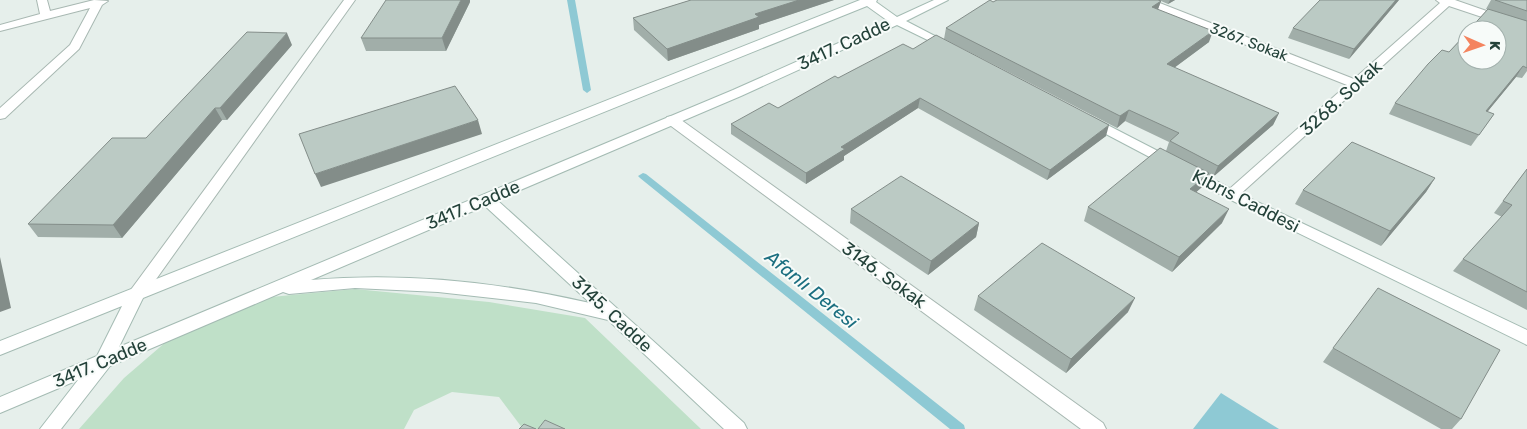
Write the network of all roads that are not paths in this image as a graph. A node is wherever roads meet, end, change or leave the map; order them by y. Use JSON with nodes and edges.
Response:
{"nodes":[{"id":1,"x":42,"y":0,"type":"edge"},
{"id":2,"x":350,"y":0,"type":"edge"},
{"id":3,"x":943,"y":0,"type":"edge"},
{"id":4,"x":1142,"y":0,"type":"edge"},
{"id":5,"x":102,"y":1,"type":"edge"},
{"id":6,"x":868,"y":1,"type":"edge"},
{"id":7,"x":1446,"y":1,"type":"edge"},
{"id":8,"x":46,"y":16,"type":"junction"},
{"id":9,"x":894,"y":20,"type":"junction"},
{"id":10,"x":0,"y":28,"type":"edge"},
{"id":11,"x":1527,"y":29,"type":"edge"},
{"id":12,"x":961,"y":52,"type":"edge"},
{"id":13,"x":1356,"y":84,"type":"junction"},
{"id":14,"x":1074,"y":112,"type":"edge"},
{"id":15,"x":0,"y":114,"type":"edge"},
{"id":16,"x":672,"y":120,"type":"junction"},
{"id":17,"x":1231,"y":195,"type":"junction"},
{"id":18,"x":487,"y":199,"type":"junction"},
{"id":19,"x":275,"y":289,"type":"junction"},
{"id":20,"x":136,"y":295,"type":"junction"},
{"id":21,"x":612,"y":315,"type":"junction"},
{"id":22,"x":1527,"y":338,"type":"edge"},
{"id":23,"x":0,"y":348,"type":"edge"},
{"id":24,"x":103,"y":362,"type":"junction"},
{"id":25,"x":0,"y":405,"type":"edge"},
{"id":26,"x":50,"y":429,"type":"edge"},
{"id":27,"x":736,"y":429,"type":"edge"},
{"id":28,"x":1096,"y":429,"type":"edge"}],
"edges":[{"from":1,"to":8,"type":"street"},
{"from":2,"to":20,"type":"street"},
{"from":3,"to":9,"type":"street","name":"3417. Cadde"},
{"from":4,"to":13,"type":"street","name":"3267. Sokak"},
{"from":5,"to":8,"type":"street"},
{"from":5,"to":15,"type":"street"},
{"from":6,"to":9,"type":"street"},
{"from":6,"to":20,"type":"street","name":"3417. Cadde"},
{"from":7,"to":11,"type":"street"},
{"from":7,"to":13,"type":"street","name":"3268. Sokak"},
{"from":8,"to":10,"type":"street"},
{"from":9,"to":12,"type":"street"},
{"from":9,"to":16,"type":"street","name":"3417. Cadde"},
{"from":13,"to":17,"type":"street","name":"3268. Sokak"},
{"from":14,"to":17,"type":"street","name":"Kıbrıs Caddesi"},
{"from":16,"to":18,"type":"street","name":"3417. Cadde"},
{"from":16,"to":28,"type":"street","name":"3146. Sokak"},
{"from":17,"to":22,"type":"street","name":"Kıbrıs Caddesi"},
{"from":18,"to":19,"type":"street","name":"3417. Cadde"},
{"from":18,"to":21,"type":"street","name":"3145. Cadde"},
{"from":19,"to":21,"type":"street"},
{"from":19,"to":24,"type":"street","name":"3417. Cadde"},
{"from":20,"to":23,"type":"street","name":"3417. Cadde"},
{"from":20,"to":24,"type":"street"},
{"from":21,"to":27,"type":"street","name":"3145. Cadde"},
{"from":24,"to":25,"type":"street","name":"3417. Cadde"},
{"from":24,"to":26,"type":"street"}]}
